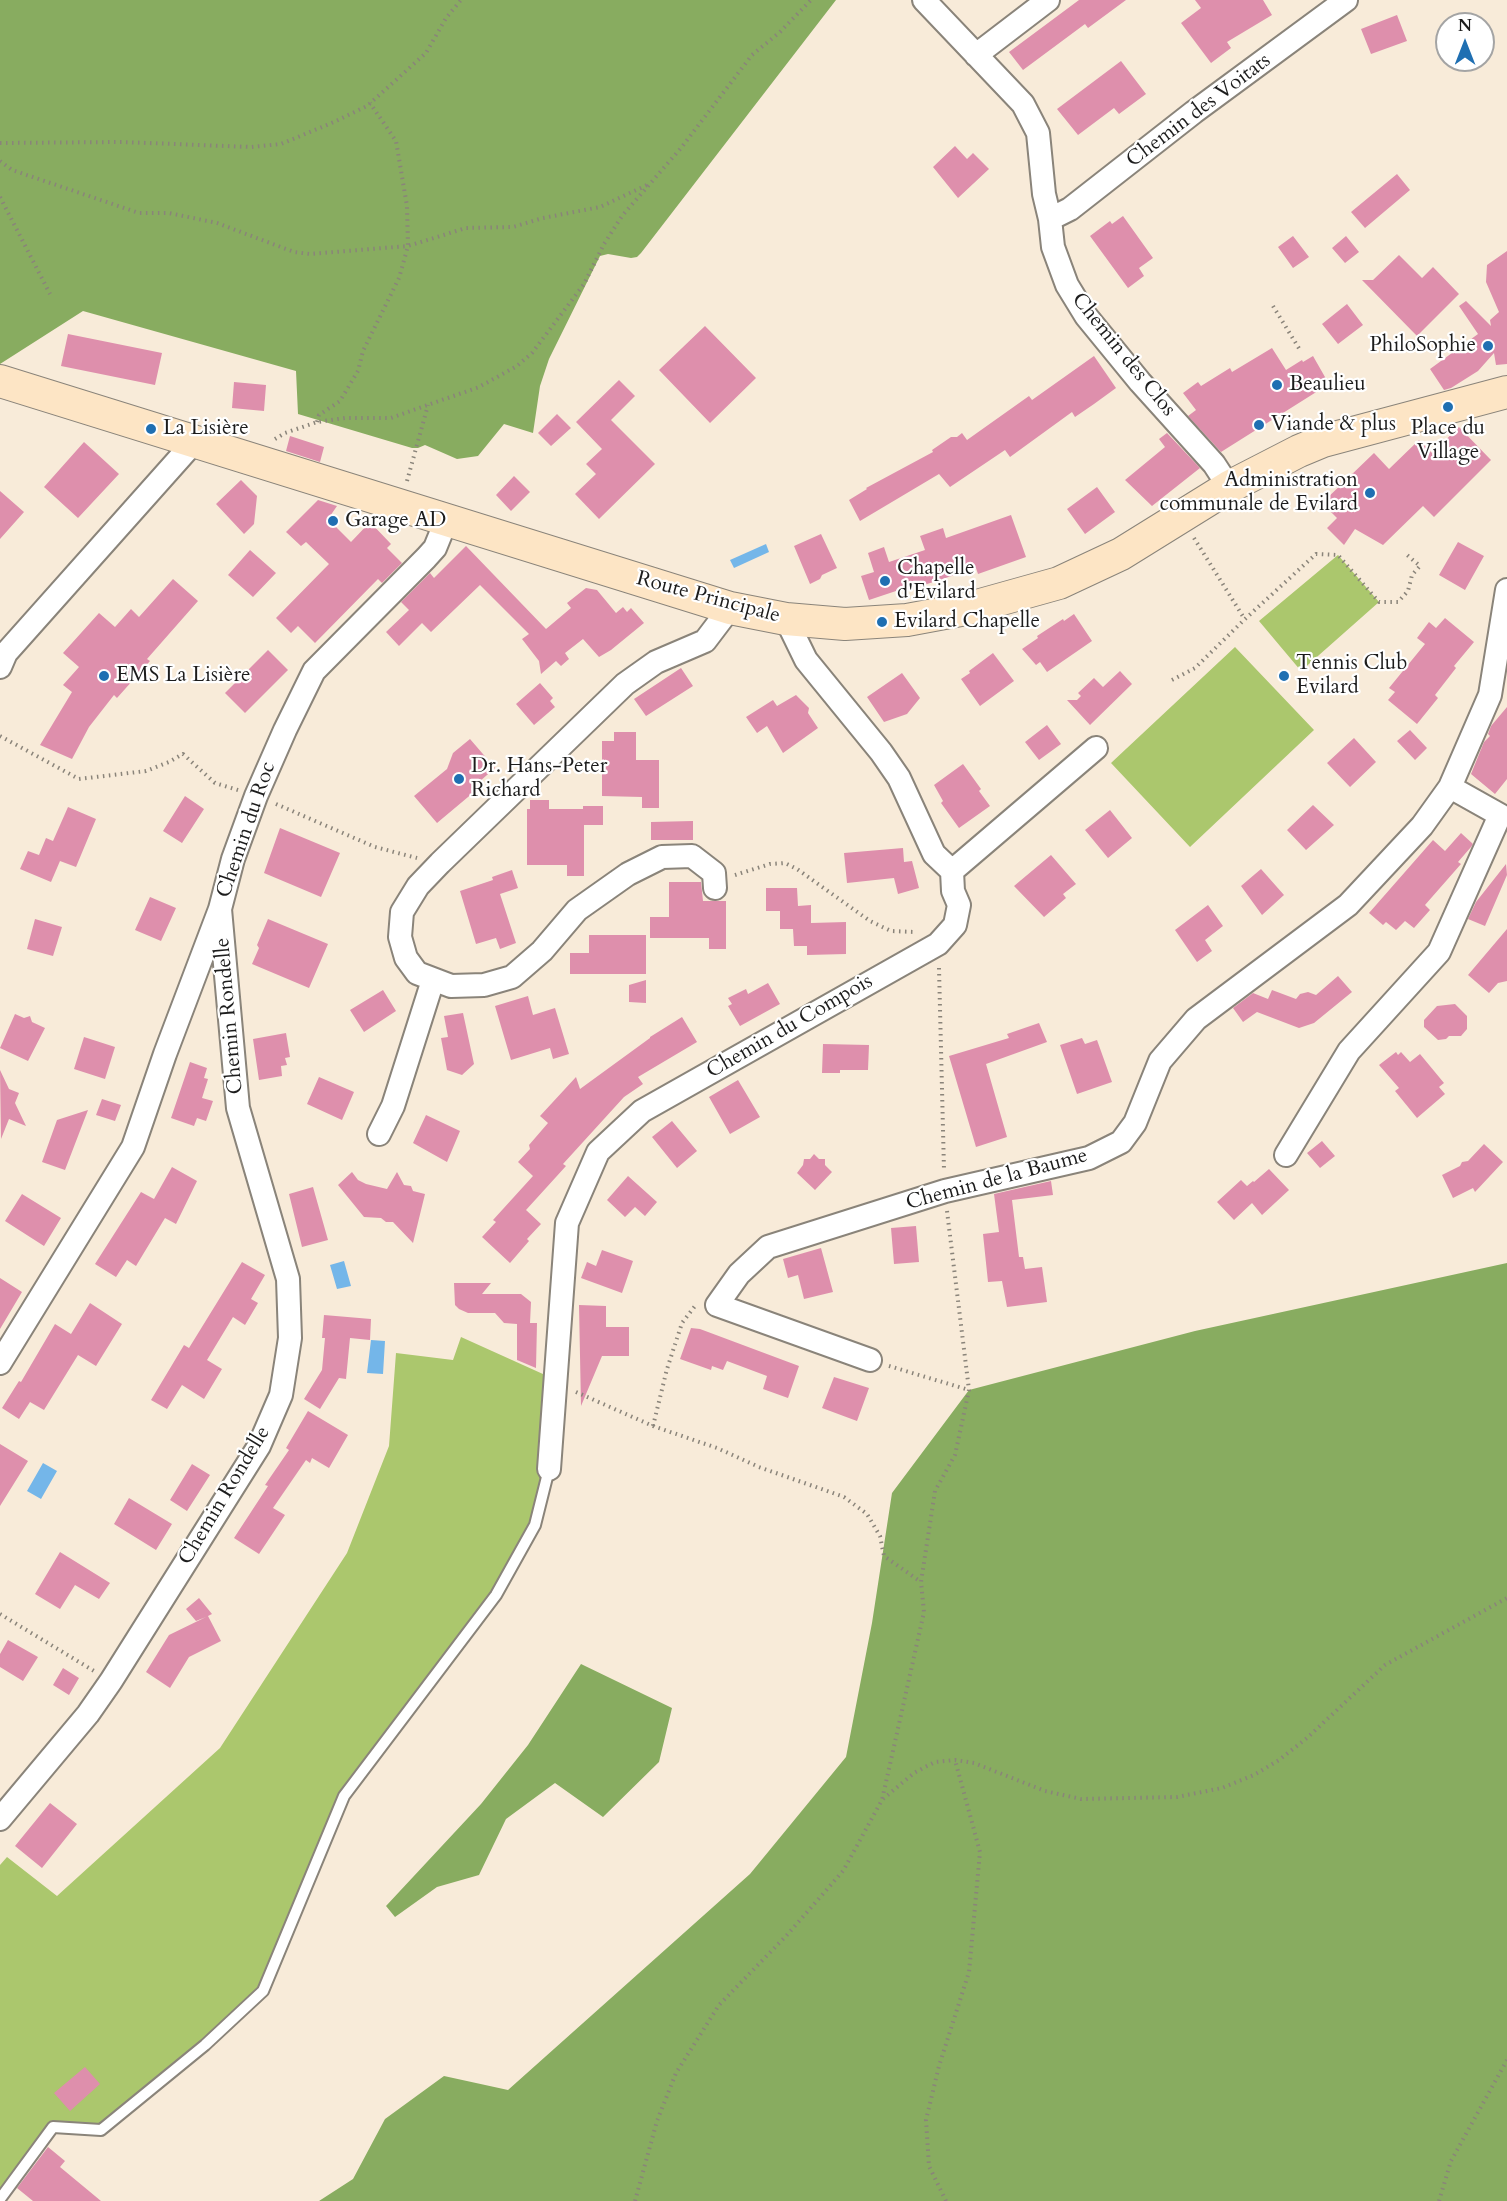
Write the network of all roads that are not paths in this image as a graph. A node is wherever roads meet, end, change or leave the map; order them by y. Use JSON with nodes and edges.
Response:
{"nodes":[{"id":1,"x":924,"y":0,"type":"edge"},
{"id":2,"x":1048,"y":0,"type":"edge"},
{"id":3,"x":1346,"y":0,"type":"edge"},
{"id":4,"x":975,"y":55,"type":"junction"},
{"id":5,"x":1050,"y":219,"type":"junction"},
{"id":6,"x":0,"y":381,"type":"edge"},
{"id":7,"x":1507,"y":392,"type":"edge"},
{"id":8,"x":190,"y":441,"type":"junction"},
{"id":9,"x":1224,"y":468,"type":"junction"},
{"id":10,"x":446,"y":521,"type":"junction"},
{"id":11,"x":1507,"y":590,"type":"edge"},
{"id":12,"x":730,"y":608,"type":"junction"},
{"id":13,"x":786,"y":619,"type":"junction"},
{"id":14,"x":0,"y":668,"type":"edge"},
{"id":15,"x":1096,"y":748,"type":"dead end"},
{"id":16,"x":1450,"y":787,"type":"junction"},
{"id":17,"x":952,"y":872,"type":"junction"},
{"id":18,"x":715,"y":880,"type":"road end"},
{"id":19,"x":220,"y":909,"type":"junction"},
{"id":20,"x":433,"y":980,"type":"junction"},
{"id":21,"x":379,"y":1134,"type":"dead end"},
{"id":22,"x":1286,"y":1155,"type":"dead end"},
{"id":23,"x":870,"y":1360,"type":"road end"},
{"id":24,"x":0,"y":1363,"type":"edge"},
{"id":25,"x":549,"y":1469,"type":"joint"},
{"id":26,"x":0,"y":1820,"type":"edge"},
{"id":27,"x":0,"y":2199,"type":"edge"}],
"edges":[{"from":1,"to":4,"type":"street","name":"Chemin des Clos"},
{"from":2,"to":4,"type":"street"},
{"from":3,"to":5,"type":"street","name":"Chemin des Voitats"},
{"from":4,"to":5,"type":"street","name":"Chemin des Clos"},
{"from":5,"to":9,"type":"street","name":"Chemin des Clos"},
{"from":6,"to":8,"type":"street","name":"Route Principale"},
{"from":7,"to":9,"type":"street","name":"Route Principale"},
{"from":8,"to":10,"type":"street","name":"Route Principale"},
{"from":8,"to":14,"type":"street"},
{"from":9,"to":13,"type":"street","name":"Route Principale"},
{"from":10,"to":12,"type":"street","name":"Route Principale"},
{"from":10,"to":19,"type":"street","name":"Chemin du Roc"},
{"from":11,"to":16,"type":"street","name":"Chemin de la Baume"},
{"from":12,"to":13,"type":"street","name":"Route Principale"},
{"from":12,"to":20,"type":"street"},
{"from":13,"to":17,"type":"street"},
{"from":15,"to":17,"type":"street"},
{"from":16,"to":22,"type":"street"},
{"from":16,"to":23,"type":"street","name":"Chemin de la Baume"},
{"from":17,"to":25,"type":"street","name":"Chemin du Compois"},
{"from":18,"to":20,"type":"street"},
{"from":19,"to":24,"type":"street","name":"Chemin du Roc"},
{"from":19,"to":26,"type":"street","name":"Chemin Rondelle"},
{"from":20,"to":21,"type":"street"},
{"from":25,"to":27,"type":"lane"}]}
